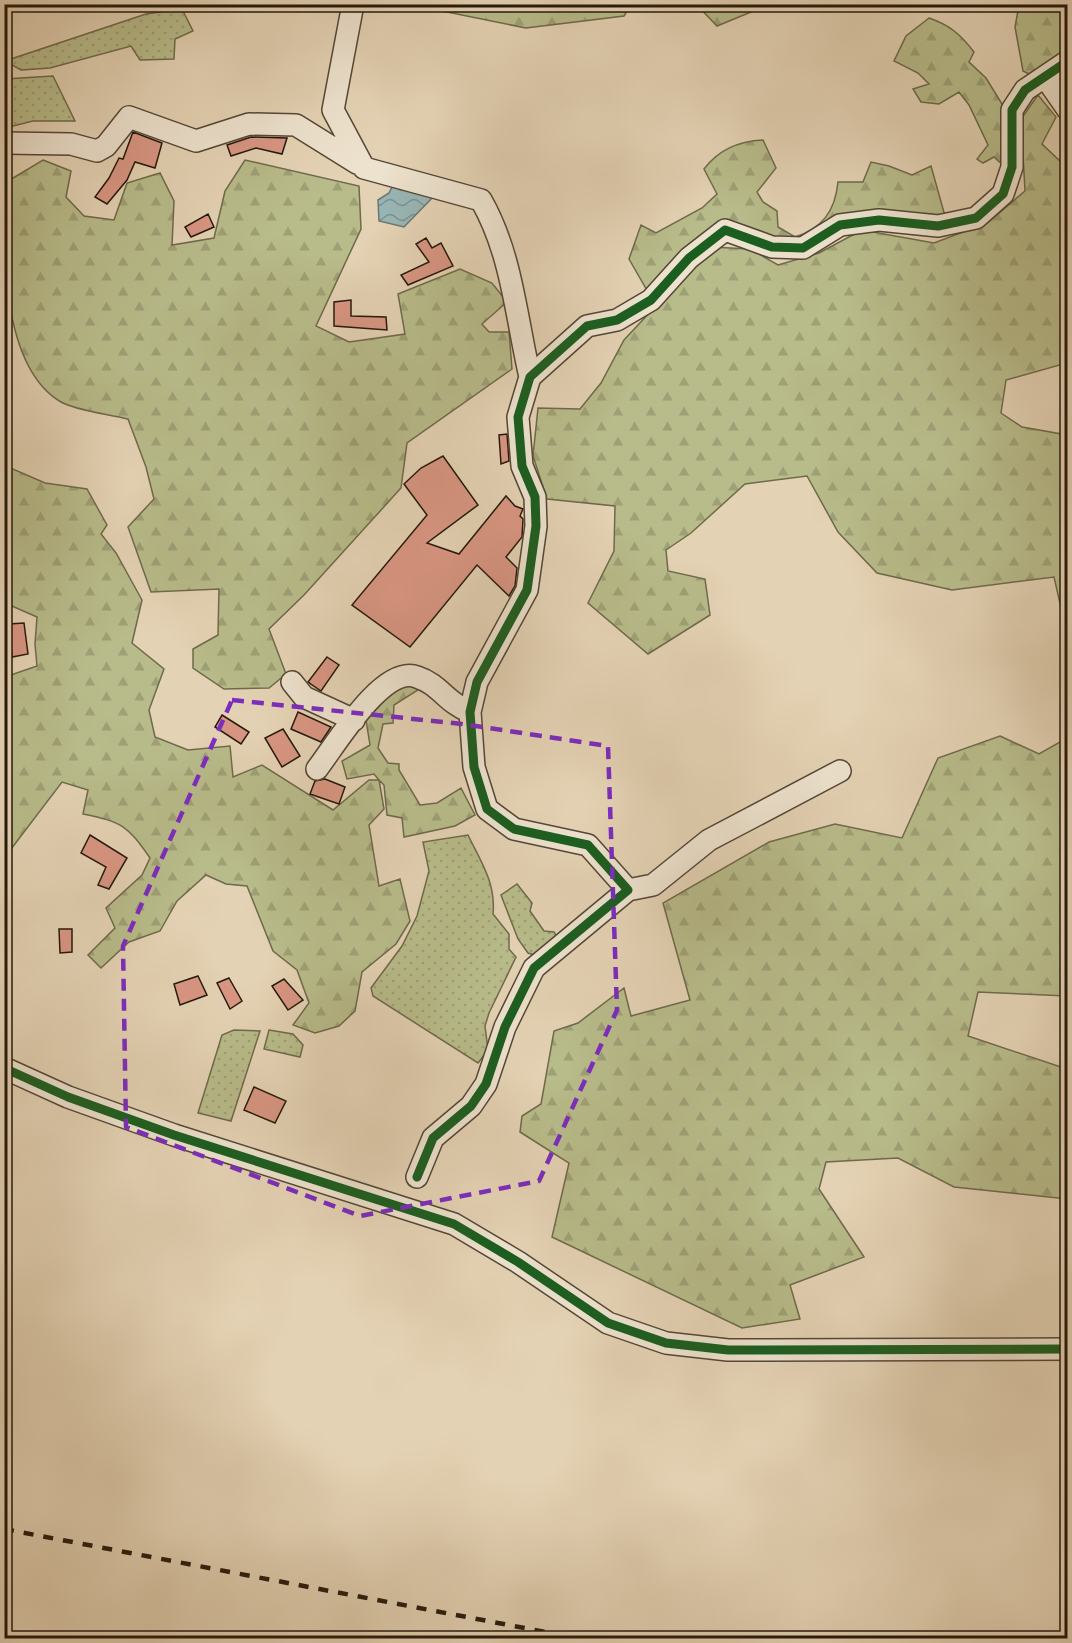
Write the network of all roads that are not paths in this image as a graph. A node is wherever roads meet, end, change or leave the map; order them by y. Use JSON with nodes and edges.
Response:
{"nodes":[{"id":1,"x":353,"y":4,"type":"edge"},
{"id":2,"x":1068,"y":61,"type":"edge"},
{"id":3,"x":1045,"y":76,"type":"junction"},
{"id":4,"x":1068,"y":110,"type":"edge"},
{"id":5,"x":4,"y":143,"type":"edge"},
{"id":6,"x":364,"y":168,"type":"junction"},
{"id":7,"x":530,"y":377,"type":"junction"},
{"id":8,"x":292,"y":682,"type":"dead end"},
{"id":9,"x":470,"y":712,"type":"junction"},
{"id":10,"x":354,"y":720,"type":"junction"},
{"id":11,"x":317,"y":769,"type":"dead end"},
{"id":12,"x":840,"y":771,"type":"dead end"},
{"id":13,"x":628,"y":890,"type":"junction"},
{"id":14,"x":4,"y":1068,"type":"edge"},
{"id":15,"x":417,"y":1177,"type":"dead end"},
{"id":16,"x":1068,"y":1349,"type":"edge"}],
"edges":[{"from":1,"to":6,"type":"street"},
{"from":2,"to":3,"type":"street"},
{"from":3,"to":4,"type":"street"},
{"from":3,"to":7,"type":"street"},
{"from":5,"to":6,"type":"street"},
{"from":6,"to":7,"type":"street"},
{"from":7,"to":9,"type":"street"},
{"from":8,"to":10,"type":"street"},
{"from":9,"to":10,"type":"street"},
{"from":9,"to":13,"type":"street"},
{"from":10,"to":11,"type":"street"},
{"from":12,"to":13,"type":"street"},
{"from":13,"to":15,"type":"street"},
{"from":14,"to":16,"type":"street"}]}
